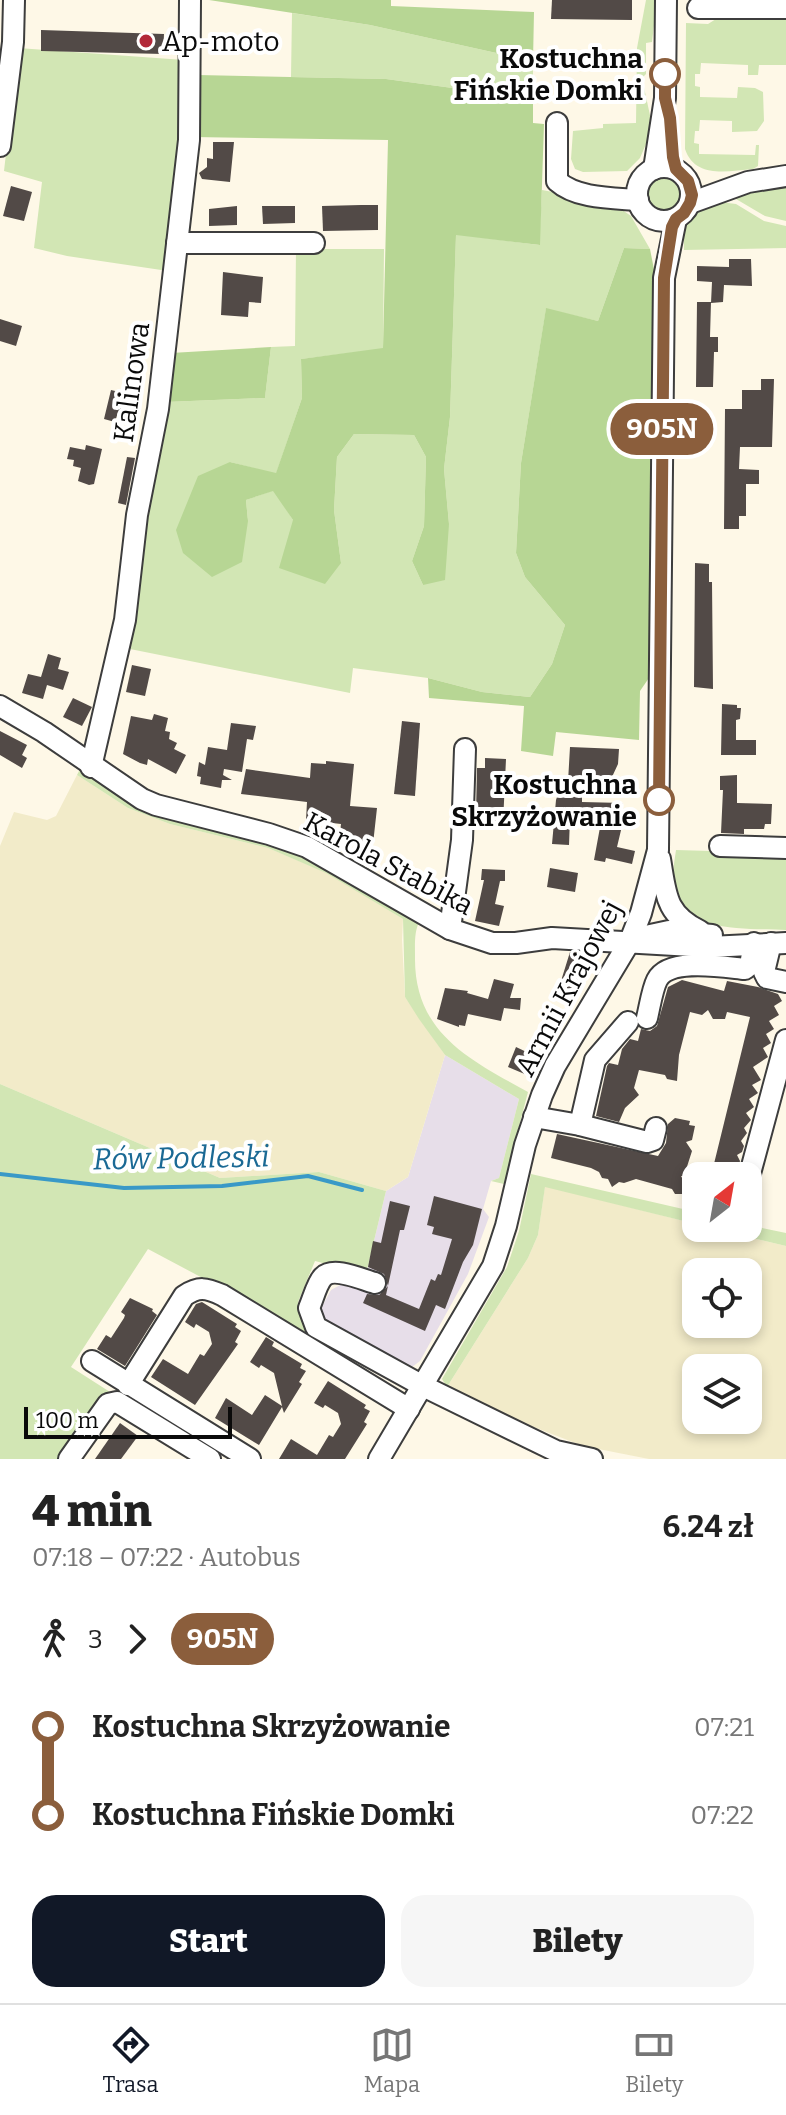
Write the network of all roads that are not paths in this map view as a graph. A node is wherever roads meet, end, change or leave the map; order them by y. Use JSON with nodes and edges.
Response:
{"nodes":[{"id":1,"x":14,"y":0,"type":"edge"},
{"id":2,"x":190,"y":0,"type":"edge"},
{"id":3,"x":666,"y":0,"type":"edge"},
{"id":4,"x":698,"y":8,"type":"dead end"},
{"id":5,"x":786,"y":8,"type":"edge"},
{"id":6,"x":665,"y":98,"type":"junction"},
{"id":7,"x":557,"y":123,"type":"dead end"},
{"id":8,"x":0,"y":146,"type":"edge"},
{"id":9,"x":654,"y":169,"type":"junction"},
{"id":10,"x":682,"y":175,"type":"junction"},
{"id":11,"x":786,"y":176,"type":"edge"},
{"id":12,"x":748,"y":182,"type":"junction"},
{"id":13,"x":638,"y":192,"type":"junction"},
{"id":14,"x":690,"y":203,"type":"junction"},
{"id":15,"x":651,"y":218,"type":"junction"},
{"id":16,"x":676,"y":219,"type":"junction"},
{"id":17,"x":177,"y":243,"type":"junction"},
{"id":18,"x":314,"y":243,"type":"dead end"},
{"id":19,"x":664,"y":278,"type":"junction"},
{"id":20,"x":3,"y":714,"type":"edge"},
{"id":21,"x":465,"y":749,"type":"dead end"},
{"id":22,"x":91,"y":767,"type":"junction"},
{"id":23,"x":720,"y":846,"type":"dead end"},
{"id":24,"x":786,"y":848,"type":"edge"},
{"id":25,"x":658,"y":850,"type":"junction"},
{"id":26,"x":450,"y":929,"type":"junction"},
{"id":27,"x":707,"y":934,"type":"junction"},
{"id":28,"x":630,"y":941,"type":"junction"},
{"id":29,"x":765,"y":943,"type":"edge"},
{"id":30,"x":786,"y":982,"type":"edge"},
{"id":31,"x":786,"y":1040,"type":"edge"},
{"id":32,"x":534,"y":1117,"type":"junction"},
{"id":33,"x":580,"y":1125,"type":"junction"},
{"id":34,"x":656,"y":1128,"type":"dead end"},
{"id":35,"x":753,"y":1162,"type":"edge"},
{"id":36,"x":375,"y":1283,"type":"dead end"},
{"id":37,"x":92,"y":1361,"type":"dead end"},
{"id":38,"x":128,"y":1385,"type":"junction"},
{"id":39,"x":423,"y":1386,"type":"junction"},
{"id":40,"x":409,"y":1409,"type":"junction"},
{"id":41,"x":555,"y":1455,"type":"edge"},
{"id":42,"x":69,"y":1459,"type":"edge"},
{"id":43,"x":210,"y":1459,"type":"edge"},
{"id":44,"x":250,"y":1459,"type":"edge"},
{"id":45,"x":379,"y":1459,"type":"edge"},
{"id":46,"x":592,"y":1459,"type":"edge"}],
"edges":[{"from":1,"to":8,"type":"street"},
{"from":2,"to":17,"type":"street","name":"Kalinowa"},
{"from":3,"to":6,"type":"street"},
{"from":4,"to":5,"type":"street"},
{"from":6,"to":9,"type":"street"},
{"from":6,"to":10,"type":"street"},
{"from":7,"to":13,"type":"street"},
{"from":9,"to":10,"type":"street"},
{"from":9,"to":13,"type":"street"},
{"from":10,"to":12,"type":"street"},
{"from":10,"to":14,"type":"street"},
{"from":11,"to":12,"type":"street"},
{"from":12,"to":14,"type":"street"},
{"from":13,"to":15,"type":"street"},
{"from":14,"to":16,"type":"street"},
{"from":15,"to":16,"type":"street"},
{"from":15,"to":19,"type":"street","name":"Armii Krajowej"},
{"from":16,"to":19,"type":"street","name":"Armii Krajowej"},
{"from":17,"to":18,"type":"street"},
{"from":17,"to":22,"type":"street","name":"Kalinowa"},
{"from":19,"to":25,"type":"street","name":"Armii Krajowej"},
{"from":20,"to":22,"type":"street","name":"Karola Stabika"},
{"from":21,"to":26,"type":"street"},
{"from":22,"to":26,"type":"street","name":"Karola Stabika"},
{"from":23,"to":24,"type":"street"},
{"from":25,"to":27,"type":"street"},
{"from":25,"to":28,"type":"street","name":"Armii Krajowej"},
{"from":26,"to":28,"type":"street","name":"Karola Stabika"},
{"from":27,"to":28,"type":"street"},
{"from":27,"to":29,"type":"street"},
{"from":28,"to":29,"type":"street"},
{"from":28,"to":32,"type":"street","name":"Armii Krajowej"},
{"from":29,"to":30,"type":"street"},
{"from":29,"to":33,"type":"street"},
{"from":31,"to":35,"type":"street"},
{"from":32,"to":33,"type":"street"},
{"from":32,"to":39,"type":"street","name":"Armii Krajowej"},
{"from":33,"to":34,"type":"street"},
{"from":36,"to":39,"type":"street"},
{"from":37,"to":38,"type":"street"},
{"from":38,"to":40,"type":"street"},
{"from":38,"to":44,"type":"street"},
{"from":39,"to":40,"type":"street","name":"Armii Krajowej"},
{"from":39,"to":41,"type":"street"},
{"from":40,"to":45,"type":"street","name":"Armii Krajowej"},
{"from":41,"to":46,"type":"street"},
{"from":42,"to":43,"type":"street"}]}
